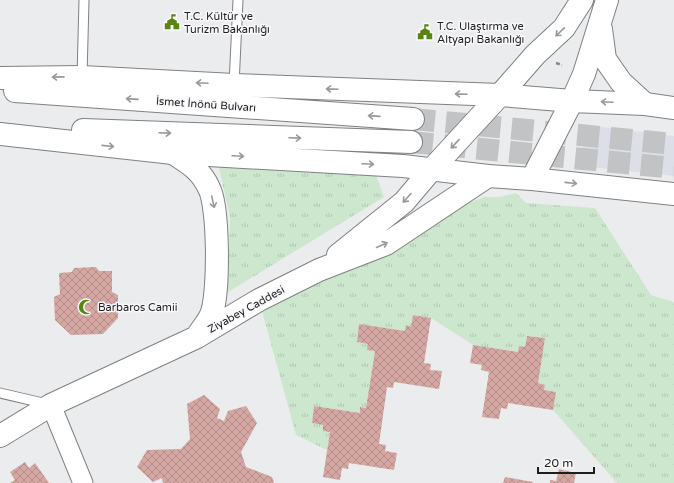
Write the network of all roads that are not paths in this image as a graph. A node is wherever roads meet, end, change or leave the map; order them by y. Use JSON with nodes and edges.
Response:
{"nodes":[{"id":1,"x":84,"y":0,"type":"edge"},
{"id":2,"x":238,"y":0,"type":"edge"},
{"id":3,"x":582,"y":0,"type":"edge"},
{"id":4,"x":608,"y":0,"type":"edge"},
{"id":5,"x":600,"y":24,"type":"junction"},
{"id":6,"x":82,"y":77,"type":"junction"},
{"id":7,"x":0,"y":78,"type":"edge"},
{"id":8,"x":234,"y":85,"type":"junction"},
{"id":9,"x":0,"y":90,"type":"edge"},
{"id":10,"x":500,"y":95,"type":"junction"},
{"id":11,"x":572,"y":101,"type":"junction"},
{"id":12,"x":645,"y":104,"type":"junction"},
{"id":13,"x":674,"y":108,"type":"edge"},
{"id":14,"x":412,"y":119,"type":"tunnel mouth"},
{"id":15,"x":0,"y":126,"type":"edge"},
{"id":16,"x":0,"y":134,"type":"edge"},
{"id":17,"x":411,"y":142,"type":"tunnel mouth"},
{"id":18,"x":173,"y":153,"type":"junction"},
{"id":19,"x":432,"y":169,"type":"junction"},
{"id":20,"x":488,"y":176,"type":"junction"},
{"id":21,"x":532,"y":179,"type":"junction"},
{"id":22,"x":674,"y":194,"type":"edge"},
{"id":23,"x":319,"y":270,"type":"junction"},
{"id":24,"x":197,"y":337,"type":"junction"},
{"id":25,"x":0,"y":393,"type":"edge"},
{"id":26,"x":51,"y":405,"type":"junction"},
{"id":27,"x":0,"y":436,"type":"edge"},
{"id":28,"x":83,"y":483,"type":"edge"}],
"edges":[{"from":1,"to":6,"type":"lane"},
{"from":2,"to":8,"type":"lane"},
{"from":3,"to":10,"type":"main road","one_way":true},
{"from":4,"to":5,"type":"main road"},
{"from":5,"to":11,"type":"main road"},
{"from":5,"to":12,"type":"main road"},
{"from":6,"to":7,"type":"main road","one_way":true},
{"from":8,"to":6,"type":"main road","one_way":true},
{"from":10,"to":8,"type":"main road","one_way":true},
{"from":14,"to":9,"type":"main road","name":"İsmet İnönü Bulvarı","one_way":true},
{"from":10,"to":11,"type":"main road"},
{"from":10,"to":19,"type":"main road","one_way":true},
{"from":12,"to":11,"type":"main road","one_way":true},
{"from":11,"to":21,"type":"main road"},
{"from":12,"to":13,"type":"main road"},
{"from":15,"to":17,"type":"main road","one_way":true},
{"from":16,"to":18,"type":"main road","one_way":true},
{"from":18,"to":19,"type":"main road","one_way":true},
{"from":18,"to":24,"type":"main road","one_way":true},
{"from":19,"to":20,"type":"main road"},
{"from":19,"to":23,"type":"main road","one_way":true},
{"from":20,"to":21,"type":"main road"},
{"from":23,"to":20,"type":"main road","name":"Ziyabey Caddesi","one_way":true},
{"from":21,"to":22,"type":"main road","one_way":true},
{"from":23,"to":24,"type":"main road","name":"Ziyabey Caddesi"},
{"from":24,"to":26,"type":"main road","name":"Ziyabey Caddesi"},
{"from":25,"to":26,"type":"lane"},
{"from":26,"to":27,"type":"main road","name":"Ziyabey Caddesi"},
{"from":26,"to":28,"type":"street"}]}
